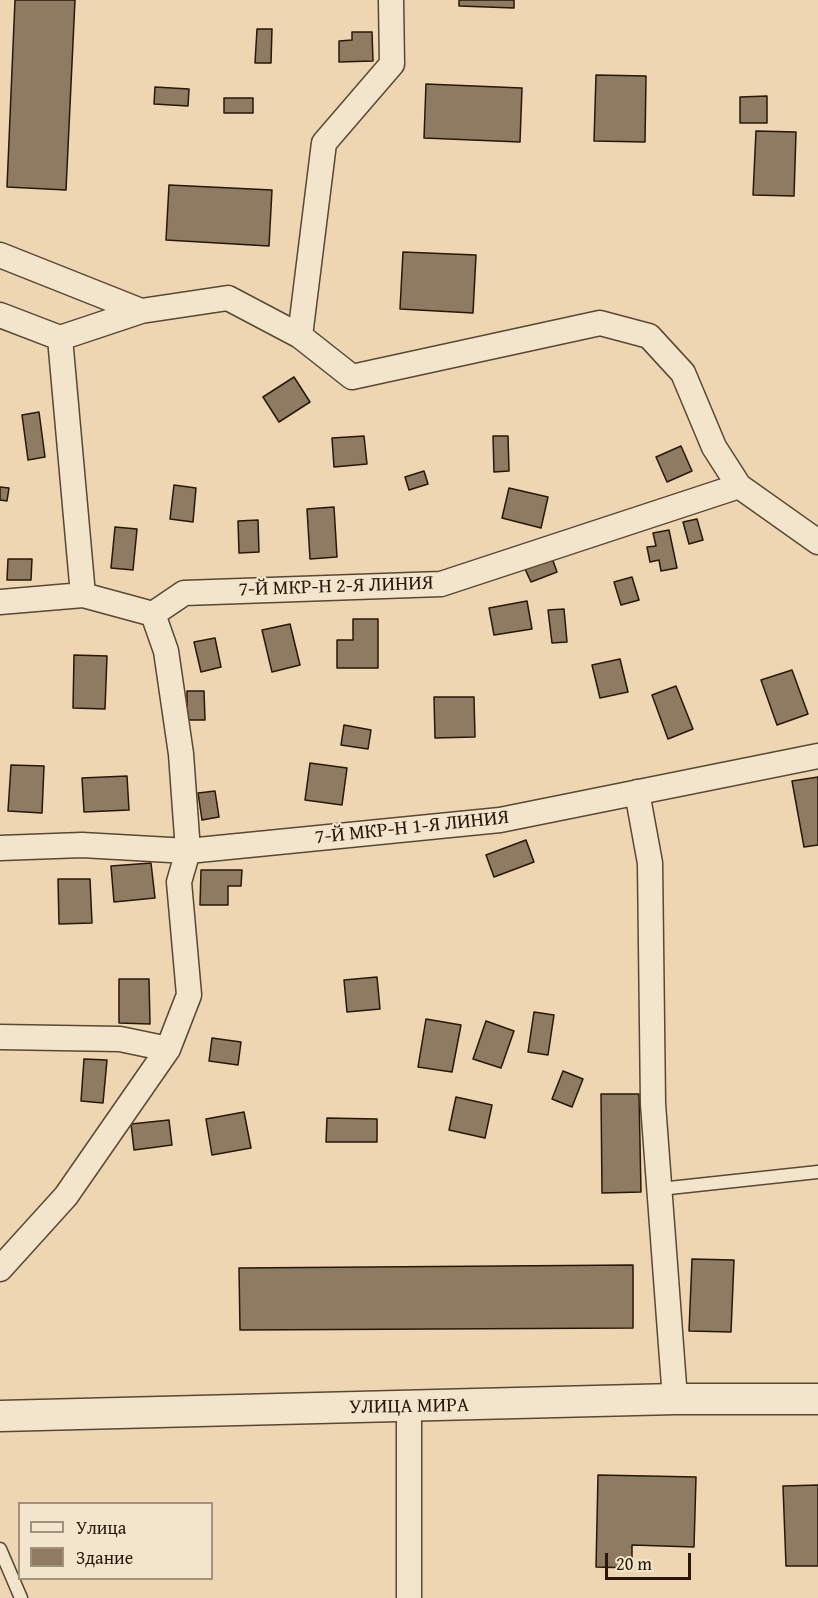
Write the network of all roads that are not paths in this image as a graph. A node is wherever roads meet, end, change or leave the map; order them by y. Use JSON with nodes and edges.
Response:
{"nodes":[{"id":1,"x":391,"y":0,"type":"edge"},
{"id":2,"x":0,"y":255,"type":"edge"},
{"id":3,"x":141,"y":311,"type":"junction"},
{"id":4,"x":0,"y":315,"type":"edge"},
{"id":5,"x":300,"y":336,"type":"junction"},
{"id":6,"x":60,"y":338,"type":"junction"},
{"id":7,"x":739,"y":486,"type":"junction"},
{"id":8,"x":818,"y":542,"type":"edge"},
{"id":9,"x":83,"y":595,"type":"junction"},
{"id":10,"x":0,"y":602,"type":"edge"},
{"id":11,"x":153,"y":614,"type":"junction"},
{"id":12,"x":818,"y":756,"type":"edge"},
{"id":13,"x":637,"y":792,"type":"junction"},
{"id":14,"x":0,"y":848,"type":"edge"},
{"id":15,"x":188,"y":851,"type":"junction"},
{"id":16,"x":0,"y":1037,"type":"edge"},
{"id":17,"x":168,"y":1049,"type":"junction"},
{"id":18,"x":818,"y":1172,"type":"edge"},
{"id":19,"x":660,"y":1189,"type":"junction"},
{"id":20,"x":0,"y":1269,"type":"edge"},
{"id":21,"x":675,"y":1399,"type":"junction"},
{"id":22,"x":818,"y":1399,"type":"edge"},
{"id":23,"x":409,"y":1407,"type":"junction"},
{"id":24,"x":0,"y":1416,"type":"edge"},
{"id":25,"x":0,"y":1549,"type":"edge"},
{"id":26,"x":21,"y":1598,"type":"edge"},
{"id":27,"x":409,"y":1598,"type":"edge"}],
"edges":[{"from":1,"to":5,"type":"street"},
{"from":2,"to":3,"type":"street"},
{"from":3,"to":5,"type":"street"},
{"from":3,"to":6,"type":"street"},
{"from":4,"to":6,"type":"street"},
{"from":5,"to":7,"type":"street"},
{"from":6,"to":9,"type":"street"},
{"from":7,"to":8,"type":"street"},
{"from":7,"to":11,"type":"street","name":"7-Й МКР-Н 2-Я ЛИНИЯ"},
{"from":9,"to":10,"type":"street"},
{"from":9,"to":11,"type":"street"},
{"from":11,"to":15,"type":"street"},
{"from":12,"to":13,"type":"street","name":"7-Й МКР-Н 1-Я ЛИНИЯ"},
{"from":13,"to":15,"type":"street","name":"7-Й МКР-Н 1-Я ЛИНИЯ"},
{"from":13,"to":19,"type":"street"},
{"from":14,"to":15,"type":"street","name":"7-Й МКР-Н 1-Я ЛИНИЯ"},
{"from":15,"to":17,"type":"street"},
{"from":16,"to":17,"type":"street"},
{"from":17,"to":20,"type":"street"},
{"from":18,"to":19,"type":"lane"},
{"from":19,"to":21,"type":"street"},
{"from":21,"to":22,"type":"street","name":"УЛИЦА МИРА"},
{"from":21,"to":23,"type":"street","name":"УЛИЦА МИРА"},
{"from":23,"to":24,"type":"street","name":"УЛИЦА МИРА"},
{"from":23,"to":27,"type":"street"},
{"from":25,"to":26,"type":"lane"}]}
